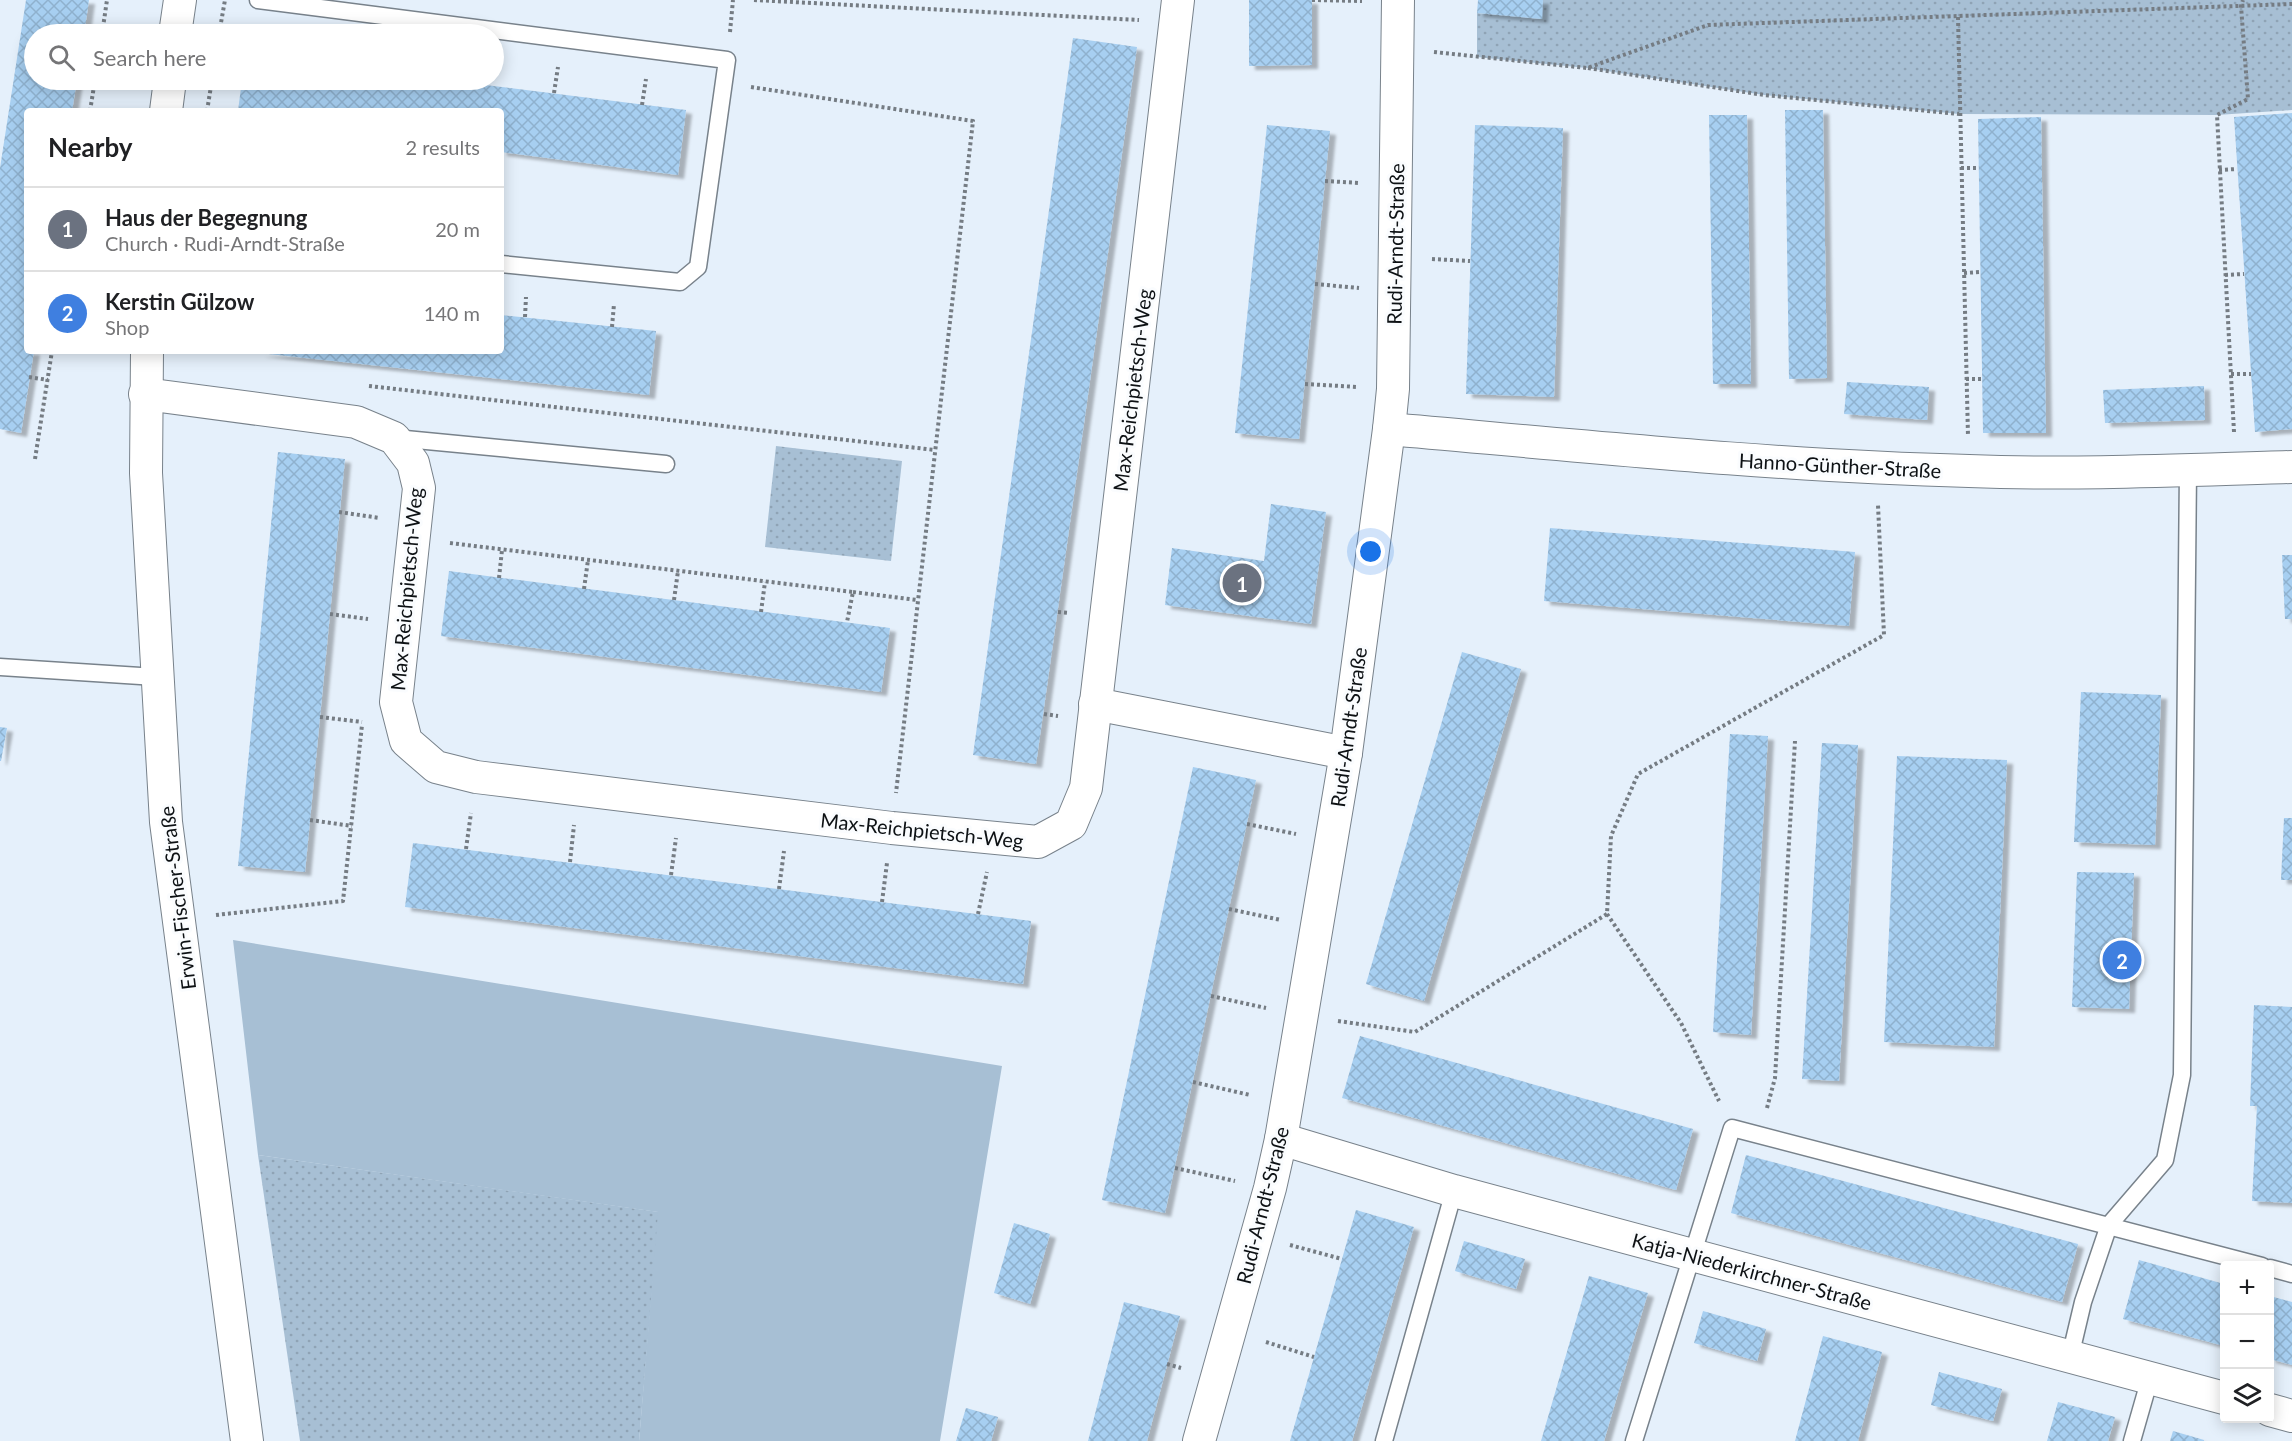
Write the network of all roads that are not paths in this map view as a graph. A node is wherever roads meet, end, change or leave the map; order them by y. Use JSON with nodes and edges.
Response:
{"nodes":[{"id":1,"x":180,"y":0,"type":"edge"},
{"id":2,"x":258,"y":0,"type":"edge"},
{"id":3,"x":1398,"y":1,"type":"edge"},
{"id":4,"x":1176,"y":11,"type":"edge"},
{"id":5,"x":176,"y":24,"type":"edge"},
{"id":6,"x":446,"y":24,"type":"edge"},
{"id":7,"x":504,"y":31,"type":"edge"},
{"id":8,"x":169,"y":90,"type":"edge"},
{"id":9,"x":166,"y":108,"type":"edge"},
{"id":10,"x":504,"y":264,"type":"edge"},
{"id":11,"x":147,"y":354,"type":"edge"},
{"id":12,"x":145,"y":394,"type":"junction"},
{"id":13,"x":1389,"y":429,"type":"junction"},
{"id":14,"x":394,"y":438,"type":"junction"},
{"id":15,"x":666,"y":464,"type":"dead end"},
{"id":16,"x":2292,"y":467,"type":"edge"},
{"id":17,"x":2188,"y":470,"type":"junction"},
{"id":18,"x":0,"y":667,"type":"edge"},
{"id":19,"x":156,"y":677,"type":"junction"},
{"id":20,"x":1095,"y":704,"type":"junction"},
{"id":21,"x":1346,"y":753,"type":"junction"},
{"id":22,"x":1281,"y":1139,"type":"junction"},
{"id":23,"x":1454,"y":1191,"type":"junction"},
{"id":24,"x":2109,"y":1225,"type":"junction"},
{"id":25,"x":1692,"y":1255,"type":"junction"},
{"id":26,"x":2243,"y":1261,"type":"edge"},
{"id":27,"x":2274,"y":1269,"type":"edge"},
{"id":28,"x":2292,"y":1274,"type":"edge"},
{"id":29,"x":2070,"y":1357,"type":"junction"},
{"id":30,"x":2150,"y":1378,"type":"junction"},
{"id":31,"x":2220,"y":1397,"type":"edge"},
{"id":32,"x":2274,"y":1411,"type":"edge"},
{"id":33,"x":2292,"y":1416,"type":"edge"},
{"id":34,"x":247,"y":1441,"type":"edge"},
{"id":35,"x":1199,"y":1441,"type":"edge"},
{"id":36,"x":1384,"y":1441,"type":"edge"},
{"id":37,"x":1634,"y":1441,"type":"edge"},
{"id":38,"x":2132,"y":1441,"type":"edge"}],
"edges":[{"from":1,"to":5,"type":"street"},
{"from":2,"to":6,"type":"lane"},
{"from":3,"to":13,"type":"street","name":"Rudi-Arndt-Straße"},
{"from":4,"to":20,"type":"street","name":"Max-Reichpietsch-Weg"},
{"from":7,"to":10,"type":"lane"},
{"from":8,"to":9,"type":"street"},
{"from":11,"to":12,"type":"street","name":"Erwin-Fischer-Straße"},
{"from":12,"to":14,"type":"street","name":"Max-Reichpietsch-Weg"},
{"from":12,"to":19,"type":"street","name":"Erwin-Fischer-Straße"},
{"from":13,"to":17,"type":"street","name":"Hanno-Günther-Straße"},
{"from":13,"to":21,"type":"street","name":"Rudi-Arndt-Straße"},
{"from":14,"to":15,"type":"lane","name":"Max-Reichpietsch-Weg"},
{"from":14,"to":20,"type":"street","name":"Max-Reichpietsch-Weg"},
{"from":16,"to":17,"type":"street","name":"Hanno-Günther-Straße"},
{"from":17,"to":24,"type":"lane"},
{"from":18,"to":19,"type":"lane"},
{"from":19,"to":34,"type":"street","name":"Erwin-Fischer-Straße"},
{"from":20,"to":21,"type":"street"},
{"from":21,"to":22,"type":"street","name":"Rudi-Arndt-Straße"},
{"from":22,"to":23,"type":"street","name":"Katja-Niederkirchner-Straße"},
{"from":22,"to":35,"type":"street","name":"Rudi-Arndt-Straße"},
{"from":23,"to":25,"type":"street","name":"Katja-Niederkirchner-Straße"},
{"from":23,"to":36,"type":"lane"},
{"from":24,"to":25,"type":"lane"},
{"from":24,"to":26,"type":"lane"},
{"from":24,"to":29,"type":"lane"},
{"from":25,"to":29,"type":"street","name":"Katja-Niederkirchner-Straße"},
{"from":25,"to":37,"type":"lane"},
{"from":27,"to":28,"type":"lane"},
{"from":29,"to":30,"type":"street","name":"Katja-Niederkirchner-Straße"},
{"from":30,"to":31,"type":"street","name":"Katja-Niederkirchner-Straße"},
{"from":30,"to":38,"type":"lane"},
{"from":32,"to":33,"type":"street"}]}
